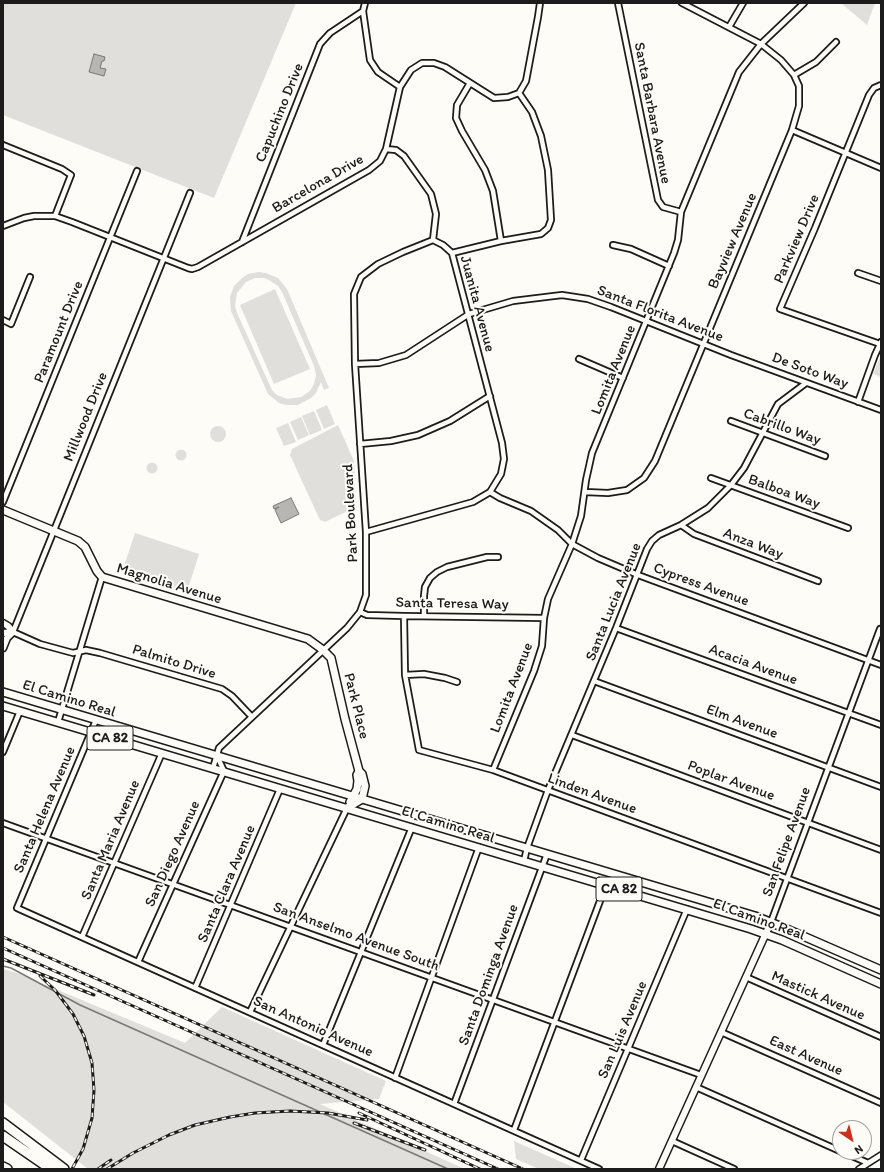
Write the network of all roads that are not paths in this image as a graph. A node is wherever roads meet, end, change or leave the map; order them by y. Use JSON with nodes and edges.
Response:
{"nodes":[{"id":1,"x":365,"y":3,"type":"edge"},
{"id":2,"x":540,"y":3,"type":"edge"},
{"id":3,"x":618,"y":3,"type":"edge"},
{"id":4,"x":682,"y":3,"type":"edge"},
{"id":5,"x":743,"y":3,"type":"edge"},
{"id":6,"x":804,"y":3,"type":"edge"},
{"id":7,"x":363,"y":11,"type":"junction"},
{"id":8,"x":729,"y":27,"type":"junction"},
{"id":9,"x":836,"y":42,"type":"dead end"},
{"id":10,"x":761,"y":44,"type":"junction"},
{"id":11,"x":794,"y":75,"type":"junction"},
{"id":12,"x":470,"y":83,"type":"junction"},
{"id":13,"x":881,"y":85,"type":"edge"},
{"id":14,"x":400,"y":87,"type":"junction"},
{"id":15,"x":519,"y":93,"type":"junction"},
{"id":16,"x":792,"y":130,"type":"junction"},
{"id":17,"x":3,"y":144,"type":"edge"},
{"id":18,"x":386,"y":149,"type":"junction"},
{"id":19,"x":846,"y":153,"type":"junction"},
{"id":20,"x":881,"y":168,"type":"edge"},
{"id":21,"x":137,"y":171,"type":"dead end"},
{"id":22,"x":190,"y":193,"type":"dead end"},
{"id":23,"x":681,"y":212,"type":"junction"},
{"id":24,"x":54,"y":216,"type":"junction"},
{"id":25,"x":3,"y":226,"type":"edge"},
{"id":26,"x":110,"y":237,"type":"junction"},
{"id":27,"x":433,"y":240,"type":"junction"},
{"id":28,"x":500,"y":241,"type":"junction"},
{"id":29,"x":242,"y":242,"type":"junction"},
{"id":30,"x":613,"y":245,"type":"dead end"},
{"id":31,"x":452,"y":253,"type":"junction"},
{"id":32,"x":164,"y":258,"type":"junction"},
{"id":33,"x":669,"y":266,"type":"junction"},
{"id":34,"x":858,"y":273,"type":"dead end"},
{"id":35,"x":30,"y":277,"type":"dead end"},
{"id":36,"x":881,"y":281,"type":"edge"},
{"id":37,"x":468,"y":314,"type":"junction"},
{"id":38,"x":3,"y":320,"type":"edge"},
{"id":39,"x":647,"y":321,"type":"junction"},
{"id":40,"x":880,"y":343,"type":"edge"},
{"id":41,"x":704,"y":344,"type":"junction"},
{"id":42,"x":731,"y":355,"type":"joint"},
{"id":43,"x":579,"y":359,"type":"dead end"},
{"id":44,"x":355,"y":364,"type":"junction"},
{"id":45,"x":623,"y":378,"type":"junction"},
{"id":46,"x":806,"y":383,"type":"junction"},
{"id":47,"x":490,"y":396,"type":"junction"},
{"id":48,"x":858,"y":402,"type":"junction"},
{"id":49,"x":881,"y":410,"type":"edge"},
{"id":50,"x":731,"y":421,"type":"dead end"},
{"id":51,"x":763,"y":433,"type":"junction"},
{"id":52,"x":360,"y":444,"type":"junction"},
{"id":53,"x":825,"y":456,"type":"dead end"},
{"id":54,"x":711,"y":478,"type":"dead end"},
{"id":55,"x":731,"y":485,"type":"junction"},
{"id":56,"x":490,"y":492,"type":"junction"},
{"id":57,"x":585,"y":492,"type":"junction"},
{"id":58,"x":3,"y":502,"type":"edge"},
{"id":59,"x":3,"y":510,"type":"edge"},
{"id":60,"x":681,"y":526,"type":"junction"},
{"id":61,"x":848,"y":528,"type":"dead end"},
{"id":62,"x":54,"y":531,"type":"junction"},
{"id":63,"x":366,"y":532,"type":"junction"},
{"id":64,"x":572,"y":544,"type":"junction"},
{"id":65,"x":498,"y":558,"type":"dead end"},
{"id":66,"x":638,"y":575,"type":"junction"},
{"id":67,"x":102,"y":577,"type":"junction"},
{"id":68,"x":818,"y":581,"type":"dead end"},
{"id":69,"x":360,"y":612,"type":"junction"},
{"id":70,"x":404,"y":616,"type":"junction"},
{"id":71,"x":424,"y":616,"type":"junction"},
{"id":72,"x":544,"y":618,"type":"junction"},
{"id":73,"x":3,"y":623,"type":"edge"},
{"id":74,"x":616,"y":628,"type":"junction"},
{"id":75,"x":880,"y":629,"type":"dead end"},
{"id":76,"x":13,"y":632,"type":"junction"},
{"id":77,"x":3,"y":633,"type":"edge"},
{"id":78,"x":3,"y":648,"type":"edge"},
{"id":79,"x":323,"y":650,"type":"junction"},
{"id":80,"x":79,"y":652,"type":"junction"},
{"id":81,"x":868,"y":660,"type":"junction"},
{"id":82,"x":881,"y":665,"type":"edge"},
{"id":83,"x":405,"y":675,"type":"junction"},
{"id":84,"x":594,"y":681,"type":"junction"},
{"id":85,"x":457,"y":682,"type":"dead end"},
{"id":86,"x":3,"y":692,"type":"edge"},
{"id":87,"x":3,"y":706,"type":"edge"},
{"id":88,"x":62,"y":710,"type":"junction"},
{"id":89,"x":20,"y":711,"type":"junction"},
{"id":90,"x":848,"y":713,"type":"junction"},
{"id":91,"x":252,"y":717,"type":"junction"},
{"id":92,"x":96,"y":720,"type":"junction"},
{"id":93,"x":58,"y":722,"type":"junction"},
{"id":94,"x":881,"y":726,"type":"edge"},
{"id":95,"x":91,"y":732,"type":"junction"},
{"id":96,"x":572,"y":735,"type":"junction"},
{"id":97,"x":3,"y":752,"type":"edge"},
{"id":98,"x":162,"y":753,"type":"junction"},
{"id":99,"x":216,"y":756,"type":"junction"},
{"id":100,"x":828,"y":767,"type":"junction"},
{"id":101,"x":213,"y":768,"type":"junction"},
{"id":102,"x":493,"y":770,"type":"junction"},
{"id":103,"x":224,"y":771,"type":"junction"},
{"id":104,"x":359,"y":771,"type":"junction"},
{"id":105,"x":881,"y":787,"type":"edge"},
{"id":106,"x":280,"y":789,"type":"junction"},
{"id":107,"x":548,"y":790,"type":"junction"},
{"id":108,"x":353,"y":797,"type":"junction"},
{"id":109,"x":362,"y":799,"type":"junction"},
{"id":110,"x":347,"y":808,"type":"junction"},
{"id":111,"x":3,"y":823,"type":"edge"},
{"id":112,"x":808,"y":823,"type":"junction"},
{"id":113,"x":412,"y":827,"type":"junction"},
{"id":114,"x":47,"y":838,"type":"junction"},
{"id":115,"x":479,"y":847,"type":"junction"},
{"id":116,"x":527,"y":848,"type":"junction"},
{"id":117,"x":881,"y":850,"type":"edge"},
{"id":118,"x":547,"y":854,"type":"junction"},
{"id":119,"x":524,"y":861,"type":"junction"},
{"id":120,"x":114,"y":863,"type":"junction"},
{"id":121,"x":542,"y":866,"type":"junction"},
{"id":122,"x":787,"y":878,"type":"junction"},
{"id":123,"x":173,"y":884,"type":"junction"},
{"id":124,"x":606,"y":885,"type":"junction"},
{"id":125,"x":231,"y":904,"type":"junction"},
{"id":126,"x":16,"y":908,"type":"joint"},
{"id":127,"x":687,"y":909,"type":"junction"},
{"id":128,"x":881,"y":913,"type":"edge"},
{"id":129,"x":771,"y":922,"type":"junction"},
{"id":130,"x":290,"y":925,"type":"junction"},
{"id":131,"x":766,"y":934,"type":"junction"},
{"id":132,"x":82,"y":937,"type":"junction"},
{"id":133,"x":361,"y":952,"type":"junction"},
{"id":134,"x":138,"y":962,"type":"junction"},
{"id":135,"x":881,"y":970,"type":"edge"},
{"id":136,"x":746,"y":977,"type":"junction"},
{"id":137,"x":431,"y":978,"type":"junction"},
{"id":138,"x":881,"y":984,"type":"edge"},
{"id":139,"x":195,"y":988,"type":"junction"},
{"id":140,"x":493,"y":999,"type":"junction"},
{"id":141,"x":250,"y":1012,"type":"junction"},
{"id":142,"x":555,"y":1023,"type":"junction"},
{"id":143,"x":721,"y":1032,"type":"junction"},
{"id":144,"x":881,"y":1037,"type":"edge"},
{"id":145,"x":323,"y":1045,"type":"junction"},
{"id":146,"x":628,"y":1049,"type":"junction"},
{"id":147,"x":701,"y":1075,"type":"junction"},
{"id":148,"x":395,"y":1078,"type":"junction"},
{"id":149,"x":696,"y":1087,"type":"junction"},
{"id":150,"x":881,"y":1103,"type":"edge"},
{"id":151,"x":454,"y":1104,"type":"junction"},
{"id":152,"x":3,"y":1123,"type":"edge"},
{"id":153,"x":514,"y":1130,"type":"junction"},
{"id":154,"x":3,"y":1136,"type":"edge"},
{"id":155,"x":672,"y":1141,"type":"junction"},
{"id":156,"x":832,"y":1147,"type":"edge"},
{"id":157,"x":881,"y":1154,"type":"edge"},
{"id":158,"x":581,"y":1160,"type":"junction"},
{"id":159,"x":861,"y":1160,"type":"edge"},
{"id":160,"x":868,"y":1163,"type":"junction"},
{"id":161,"x":3,"y":1167,"type":"edge"},
{"id":162,"x":7,"y":1169,"type":"edge"},
{"id":163,"x":51,"y":1169,"type":"edge"},
{"id":164,"x":64,"y":1169,"type":"edge"},
{"id":165,"x":599,"y":1169,"type":"edge"},
{"id":166,"x":659,"y":1169,"type":"edge"},
{"id":167,"x":734,"y":1169,"type":"edge"},
{"id":168,"x":859,"y":1169,"type":"edge"}],
"edges":[{"from":1,"to":7,"type":"street"},
{"from":2,"to":15,"type":"street"},
{"from":3,"to":23,"type":"street","name":"Santa Barbara Avenue"},
{"from":4,"to":8,"type":"street","name":"Bayview Avenue"},
{"from":5,"to":8,"type":"street"},
{"from":6,"to":10,"type":"street","name":"Lomita Avenue"},
{"from":7,"to":14,"type":"street"},
{"from":7,"to":29,"type":"street","name":"Capuchino Drive"},
{"from":8,"to":10,"type":"street","name":"Bayview Avenue"},
{"from":9,"to":11,"type":"street"},
{"from":10,"to":11,"type":"street","name":"Bayview Avenue"},
{"from":10,"to":23,"type":"street","name":"Lomita Avenue"},
{"from":11,"to":16,"type":"street","name":"Bayview Avenue"},
{"from":12,"to":14,"type":"street","name":"Barcelona Drive"},
{"from":12,"to":15,"type":"street","name":"Barcelona Drive"},
{"from":12,"to":28,"type":"street"},
{"from":13,"to":19,"type":"street","name":"Parkview Drive"},
{"from":14,"to":18,"type":"street","name":"Barcelona Drive"},
{"from":15,"to":28,"type":"street"},
{"from":16,"to":19,"type":"street"},
{"from":16,"to":41,"type":"street","name":"Bayview Avenue"},
{"from":17,"to":24,"type":"street"},
{"from":18,"to":27,"type":"street"},
{"from":18,"to":29,"type":"street","name":"Barcelona Drive"},
{"from":19,"to":20,"type":"street"},
{"from":19,"to":40,"type":"street","name":"Parkview Drive"},
{"from":21,"to":26,"type":"street","name":"Paramount Drive"},
{"from":22,"to":32,"type":"street","name":"Millwood Drive"},
{"from":23,"to":33,"type":"street","name":"Lomita Avenue"},
{"from":24,"to":25,"type":"street","name":"Barcelona Drive"},
{"from":24,"to":26,"type":"street","name":"Barcelona Drive"},
{"from":26,"to":32,"type":"street","name":"Barcelona Drive"},
{"from":26,"to":58,"type":"street","name":"Paramount Drive"},
{"from":27,"to":31,"type":"street","name":"Juanita Avenue"},
{"from":27,"to":44,"type":"street","name":"Park Boulevard"},
{"from":28,"to":31,"type":"street"},
{"from":29,"to":32,"type":"street","name":"Barcelona Drive"},
{"from":30,"to":33,"type":"street"},
{"from":31,"to":37,"type":"street","name":"Juanita Avenue"},
{"from":32,"to":62,"type":"street","name":"Millwood Drive"},
{"from":33,"to":39,"type":"street","name":"Lomita Avenue"},
{"from":34,"to":36,"type":"street"},
{"from":35,"to":38,"type":"street"},
{"from":37,"to":39,"type":"street","name":"Santa Florita Avenue"},
{"from":37,"to":44,"type":"street","name":"Santa Florita Avenue"},
{"from":37,"to":47,"type":"street","name":"Juanita Avenue"},
{"from":39,"to":41,"type":"street","name":"Santa Florita Avenue"},
{"from":39,"to":45,"type":"street","name":"Lomita Avenue"},
{"from":40,"to":48,"type":"street"},
{"from":41,"to":42,"type":"street","name":"Santa Florita Avenue"},
{"from":41,"to":57,"type":"street","name":"Bayview Avenue"},
{"from":42,"to":46,"type":"street","name":"De Soto Way"},
{"from":43,"to":45,"type":"street"},
{"from":44,"to":52,"type":"street","name":"Park Boulevard"},
{"from":45,"to":57,"type":"street","name":"Lomita Avenue"},
{"from":46,"to":48,"type":"street","name":"De Soto Way"},
{"from":46,"to":51,"type":"street","name":"Santa Lucia Avenue"},
{"from":47,"to":52,"type":"street"},
{"from":47,"to":56,"type":"street","name":"Juanita Avenue"},
{"from":48,"to":49,"type":"street","name":"De Soto Way"},
{"from":50,"to":51,"type":"street","name":"Cabrillo Way"},
{"from":51,"to":53,"type":"street","name":"Cabrillo Way"},
{"from":51,"to":55,"type":"street","name":"Santa Lucia Avenue"},
{"from":52,"to":63,"type":"street","name":"Park Boulevard"},
{"from":54,"to":55,"type":"street","name":"Balboa Way"},
{"from":55,"to":60,"type":"street","name":"Santa Lucia Avenue"},
{"from":55,"to":61,"type":"street","name":"Balboa Way"},
{"from":56,"to":63,"type":"street"},
{"from":56,"to":64,"type":"street","name":"Cypress Avenue"},
{"from":57,"to":64,"type":"street","name":"Lomita Avenue"},
{"from":59,"to":62,"type":"main road","name":"Magnolia Avenue"},
{"from":60,"to":66,"type":"street","name":"Santa Lucia Avenue"},
{"from":60,"to":68,"type":"street","name":"Anza Way"},
{"from":62,"to":67,"type":"main road","name":"Magnolia Avenue"},
{"from":62,"to":76,"type":"street","name":"Millwood Drive"},
{"from":63,"to":69,"type":"street","name":"Park Boulevard"},
{"from":64,"to":66,"type":"street","name":"Cypress Avenue"},
{"from":64,"to":72,"type":"street","name":"Lomita Avenue"},
{"from":65,"to":71,"type":"street"},
{"from":66,"to":74,"type":"street","name":"Santa Lucia Avenue"},
{"from":66,"to":81,"type":"street","name":"Cypress Avenue"},
{"from":67,"to":79,"type":"main road","name":"Magnolia Avenue"},
{"from":67,"to":80,"type":"street"},
{"from":69,"to":70,"type":"street","name":"Santa Teresa Way"},
{"from":69,"to":79,"type":"street","name":"Park Boulevard"},
{"from":70,"to":71,"type":"street","name":"Santa Teresa Way"},
{"from":70,"to":83,"type":"street","name":"Linden Avenue"},
{"from":71,"to":72,"type":"street","name":"Santa Teresa Way"},
{"from":72,"to":102,"type":"street","name":"Lomita Avenue"},
{"from":73,"to":76,"type":"street"},
{"from":74,"to":84,"type":"street","name":"Santa Lucia Avenue"},
{"from":74,"to":90,"type":"street","name":"Acacia Avenue"},
{"from":75,"to":81,"type":"street","name":"San Felipe Avenue"},
{"from":76,"to":77,"type":"street"},
{"from":76,"to":78,"type":"street","name":"Millwood Drive"},
{"from":76,"to":80,"type":"street","name":"Palmito Drive"},
{"from":79,"to":91,"type":"street","name":"Park Boulevard"},
{"from":79,"to":104,"type":"main road","name":"Park Place"},
{"from":80,"to":88,"type":"street"},
{"from":80,"to":91,"type":"street","name":"Palmito Drive"},
{"from":81,"to":82,"type":"street","name":"Cypress Avenue"},
{"from":81,"to":90,"type":"street","name":"San Felipe Avenue"},
{"from":83,"to":85,"type":"street"},
{"from":83,"to":102,"type":"street","name":"Linden Avenue"},
{"from":84,"to":96,"type":"street","name":"Santa Lucia Avenue"},
{"from":84,"to":100,"type":"street","name":"Elm Avenue"},
{"from":86,"to":88,"type":"main road","name":"El Camino Real","number":"CA 82"},
{"from":87,"to":89,"type":"main road","name":"El Camino Real","number":"CA 82"},
{"from":88,"to":92,"type":"main road","name":"El Camino Real","number":"CA 82"},
{"from":88,"to":93,"type":"street"},
{"from":89,"to":93,"type":"main road","name":"El Camino Real","number":"CA 82"},
{"from":89,"to":97,"type":"street"},
{"from":90,"to":94,"type":"street","name":"Acacia Avenue"},
{"from":90,"to":100,"type":"street","name":"San Felipe Avenue"},
{"from":91,"to":99,"type":"street","name":"Park Boulevard"},
{"from":92,"to":95,"type":"street","name":"Santa Helena Avenue"},
{"from":92,"to":99,"type":"main road","name":"El Camino Real","number":"CA 82"},
{"from":93,"to":95,"type":"main road","name":"El Camino Real","number":"CA 82"},
{"from":95,"to":98,"type":"main road","name":"El Camino Real","number":"CA 82"},
{"from":95,"to":114,"type":"street","name":"Santa Helena Avenue"},
{"from":96,"to":107,"type":"street","name":"Santa Lucia Avenue"},
{"from":96,"to":112,"type":"street","name":"Poplar Avenue"},
{"from":98,"to":101,"type":"main road","name":"El Camino Real","number":"CA 82"},
{"from":98,"to":120,"type":"street","name":"Santa Maria Avenue"},
{"from":99,"to":101,"type":"street","name":"Park Boulevard"},
{"from":99,"to":103,"type":"street"},
{"from":99,"to":108,"type":"main road","name":"El Camino Real","number":"CA 82"},
{"from":100,"to":105,"type":"street","name":"Elm Avenue"},
{"from":100,"to":112,"type":"street","name":"San Felipe Avenue"},
{"from":101,"to":103,"type":"main road","name":"El Camino Real","number":"CA 82"},
{"from":102,"to":107,"type":"street","name":"Linden Avenue"},
{"from":103,"to":106,"type":"main road","name":"El Camino Real","number":"CA 82"},
{"from":103,"to":123,"type":"street","name":"San Diego Avenue"},
{"from":104,"to":108,"type":"main road","name":"Park Place"},
{"from":104,"to":109,"type":"main road","name":"Park Place"},
{"from":106,"to":110,"type":"main road","name":"El Camino Real","number":"CA 82"},
{"from":106,"to":125,"type":"street","name":"Santa Clara Avenue"},
{"from":107,"to":116,"type":"street","name":"Santa Lucia Avenue"},
{"from":107,"to":122,"type":"street","name":"Linden Avenue"},
{"from":108,"to":109,"type":"main road","name":"El Camino Real","number":"CA 82"},
{"from":108,"to":110,"type":"main road","name":"Park Place"},
{"from":109,"to":110,"type":"main road"},
{"from":109,"to":116,"type":"main road","name":"El Camino Real","number":"CA 82"},
{"from":110,"to":113,"type":"main road","name":"El Camino Real","number":"CA 82"},
{"from":110,"to":130,"type":"street"},
{"from":111,"to":114,"type":"street","name":"San Anselmo Avenue South"},
{"from":112,"to":117,"type":"street","name":"Poplar Avenue"},
{"from":112,"to":122,"type":"street","name":"San Felipe Avenue"},
{"from":113,"to":115,"type":"main road","name":"El Camino Real","number":"CA 82"},
{"from":113,"to":133,"type":"street"},
{"from":114,"to":120,"type":"street","name":"San Anselmo Avenue South"},
{"from":114,"to":126,"type":"street","name":"Santa Helena Avenue"},
{"from":115,"to":119,"type":"main road","name":"El Camino Real","number":"CA 82"},
{"from":115,"to":137,"type":"street"},
{"from":116,"to":118,"type":"main road","name":"El Camino Real","number":"CA 82"},
{"from":116,"to":119,"type":"street","name":"Santa Lucia Avenue"},
{"from":118,"to":121,"type":"street","name":"Santa Dominga Avenue"},
{"from":118,"to":129,"type":"main road","name":"El Camino Real","number":"CA 82"},
{"from":119,"to":121,"type":"main road","name":"El Camino Real","number":"CA 82"},
{"from":120,"to":123,"type":"street","name":"San Anselmo Avenue South"},
{"from":120,"to":132,"type":"street","name":"Santa Maria Avenue"},
{"from":121,"to":124,"type":"main road","name":"El Camino Real","number":"CA 82"},
{"from":121,"to":140,"type":"street","name":"Santa Dominga Avenue"},
{"from":122,"to":128,"type":"street","name":"Linden Avenue"},
{"from":122,"to":129,"type":"street","name":"San Felipe Avenue"},
{"from":123,"to":125,"type":"street","name":"San Anselmo Avenue South"},
{"from":123,"to":134,"type":"street","name":"San Diego Avenue"},
{"from":124,"to":127,"type":"main road","name":"El Camino Real","number":"CA 82"},
{"from":124,"to":142,"type":"street"},
{"from":125,"to":130,"type":"street","name":"San Anselmo Avenue South"},
{"from":125,"to":139,"type":"street","name":"Santa Clara Avenue"},
{"from":126,"to":132,"type":"street","name":"San Antonio Avenue"},
{"from":127,"to":131,"type":"main road","name":"El Camino Real","number":"CA 82"},
{"from":127,"to":146,"type":"street","name":"San Luis Avenue"},
{"from":129,"to":131,"type":"street","name":"San Felipe Avenue"},
{"from":129,"to":135,"type":"main road","name":"El Camino Real","number":"CA 82"},
{"from":130,"to":133,"type":"street","name":"San Anselmo Avenue South"},
{"from":130,"to":141,"type":"street"},
{"from":131,"to":136,"type":"street","name":"San Felipe Avenue"},
{"from":131,"to":138,"type":"main road","name":"El Camino Real","number":"CA 82"},
{"from":132,"to":134,"type":"street","name":"San Antonio Avenue"},
{"from":133,"to":137,"type":"street","name":"San Anselmo Avenue South"},
{"from":133,"to":145,"type":"street"},
{"from":134,"to":139,"type":"street","name":"San Antonio Avenue"},
{"from":136,"to":143,"type":"street","name":"San Felipe Avenue"},
{"from":136,"to":144,"type":"street","name":"Mastick Avenue"},
{"from":137,"to":140,"type":"street","name":"San Anselmo Avenue South"},
{"from":137,"to":148,"type":"street"},
{"from":139,"to":141,"type":"street","name":"San Antonio Avenue"},
{"from":140,"to":142,"type":"street","name":"San Anselmo Avenue South"},
{"from":140,"to":151,"type":"street","name":"Santa Dominga Avenue"},
{"from":141,"to":145,"type":"street","name":"San Antonio Avenue"},
{"from":142,"to":146,"type":"street","name":"San Anselmo Avenue South"},
{"from":142,"to":153,"type":"street"},
{"from":143,"to":147,"type":"street","name":"San Felipe Avenue"},
{"from":143,"to":150,"type":"street","name":"East Avenue"},
{"from":145,"to":148,"type":"street","name":"San Antonio Avenue"},
{"from":146,"to":147,"type":"street","name":"San Anselmo Avenue South"},
{"from":146,"to":158,"type":"street","name":"San Luis Avenue"},
{"from":147,"to":149,"type":"street","name":"San Felipe Avenue"},
{"from":148,"to":151,"type":"street","name":"San Antonio Avenue"},
{"from":149,"to":155,"type":"street","name":"San Felipe Avenue"},
{"from":149,"to":156,"type":"street"},
{"from":151,"to":153,"type":"street","name":"San Antonio Avenue"},
{"from":152,"to":164,"type":"highway"},
{"from":153,"to":158,"type":"street","name":"San Antonio Avenue"},
{"from":154,"to":163,"type":"highway"},
{"from":155,"to":166,"type":"street","name":"San Felipe Avenue"},
{"from":155,"to":167,"type":"street"},
{"from":157,"to":160,"type":"street"},
{"from":158,"to":165,"type":"street","name":"San Antonio Avenue"},
{"from":159,"to":160,"type":"street"},
{"from":160,"to":168,"type":"street"},
{"from":161,"to":162,"type":"highway"}]}
